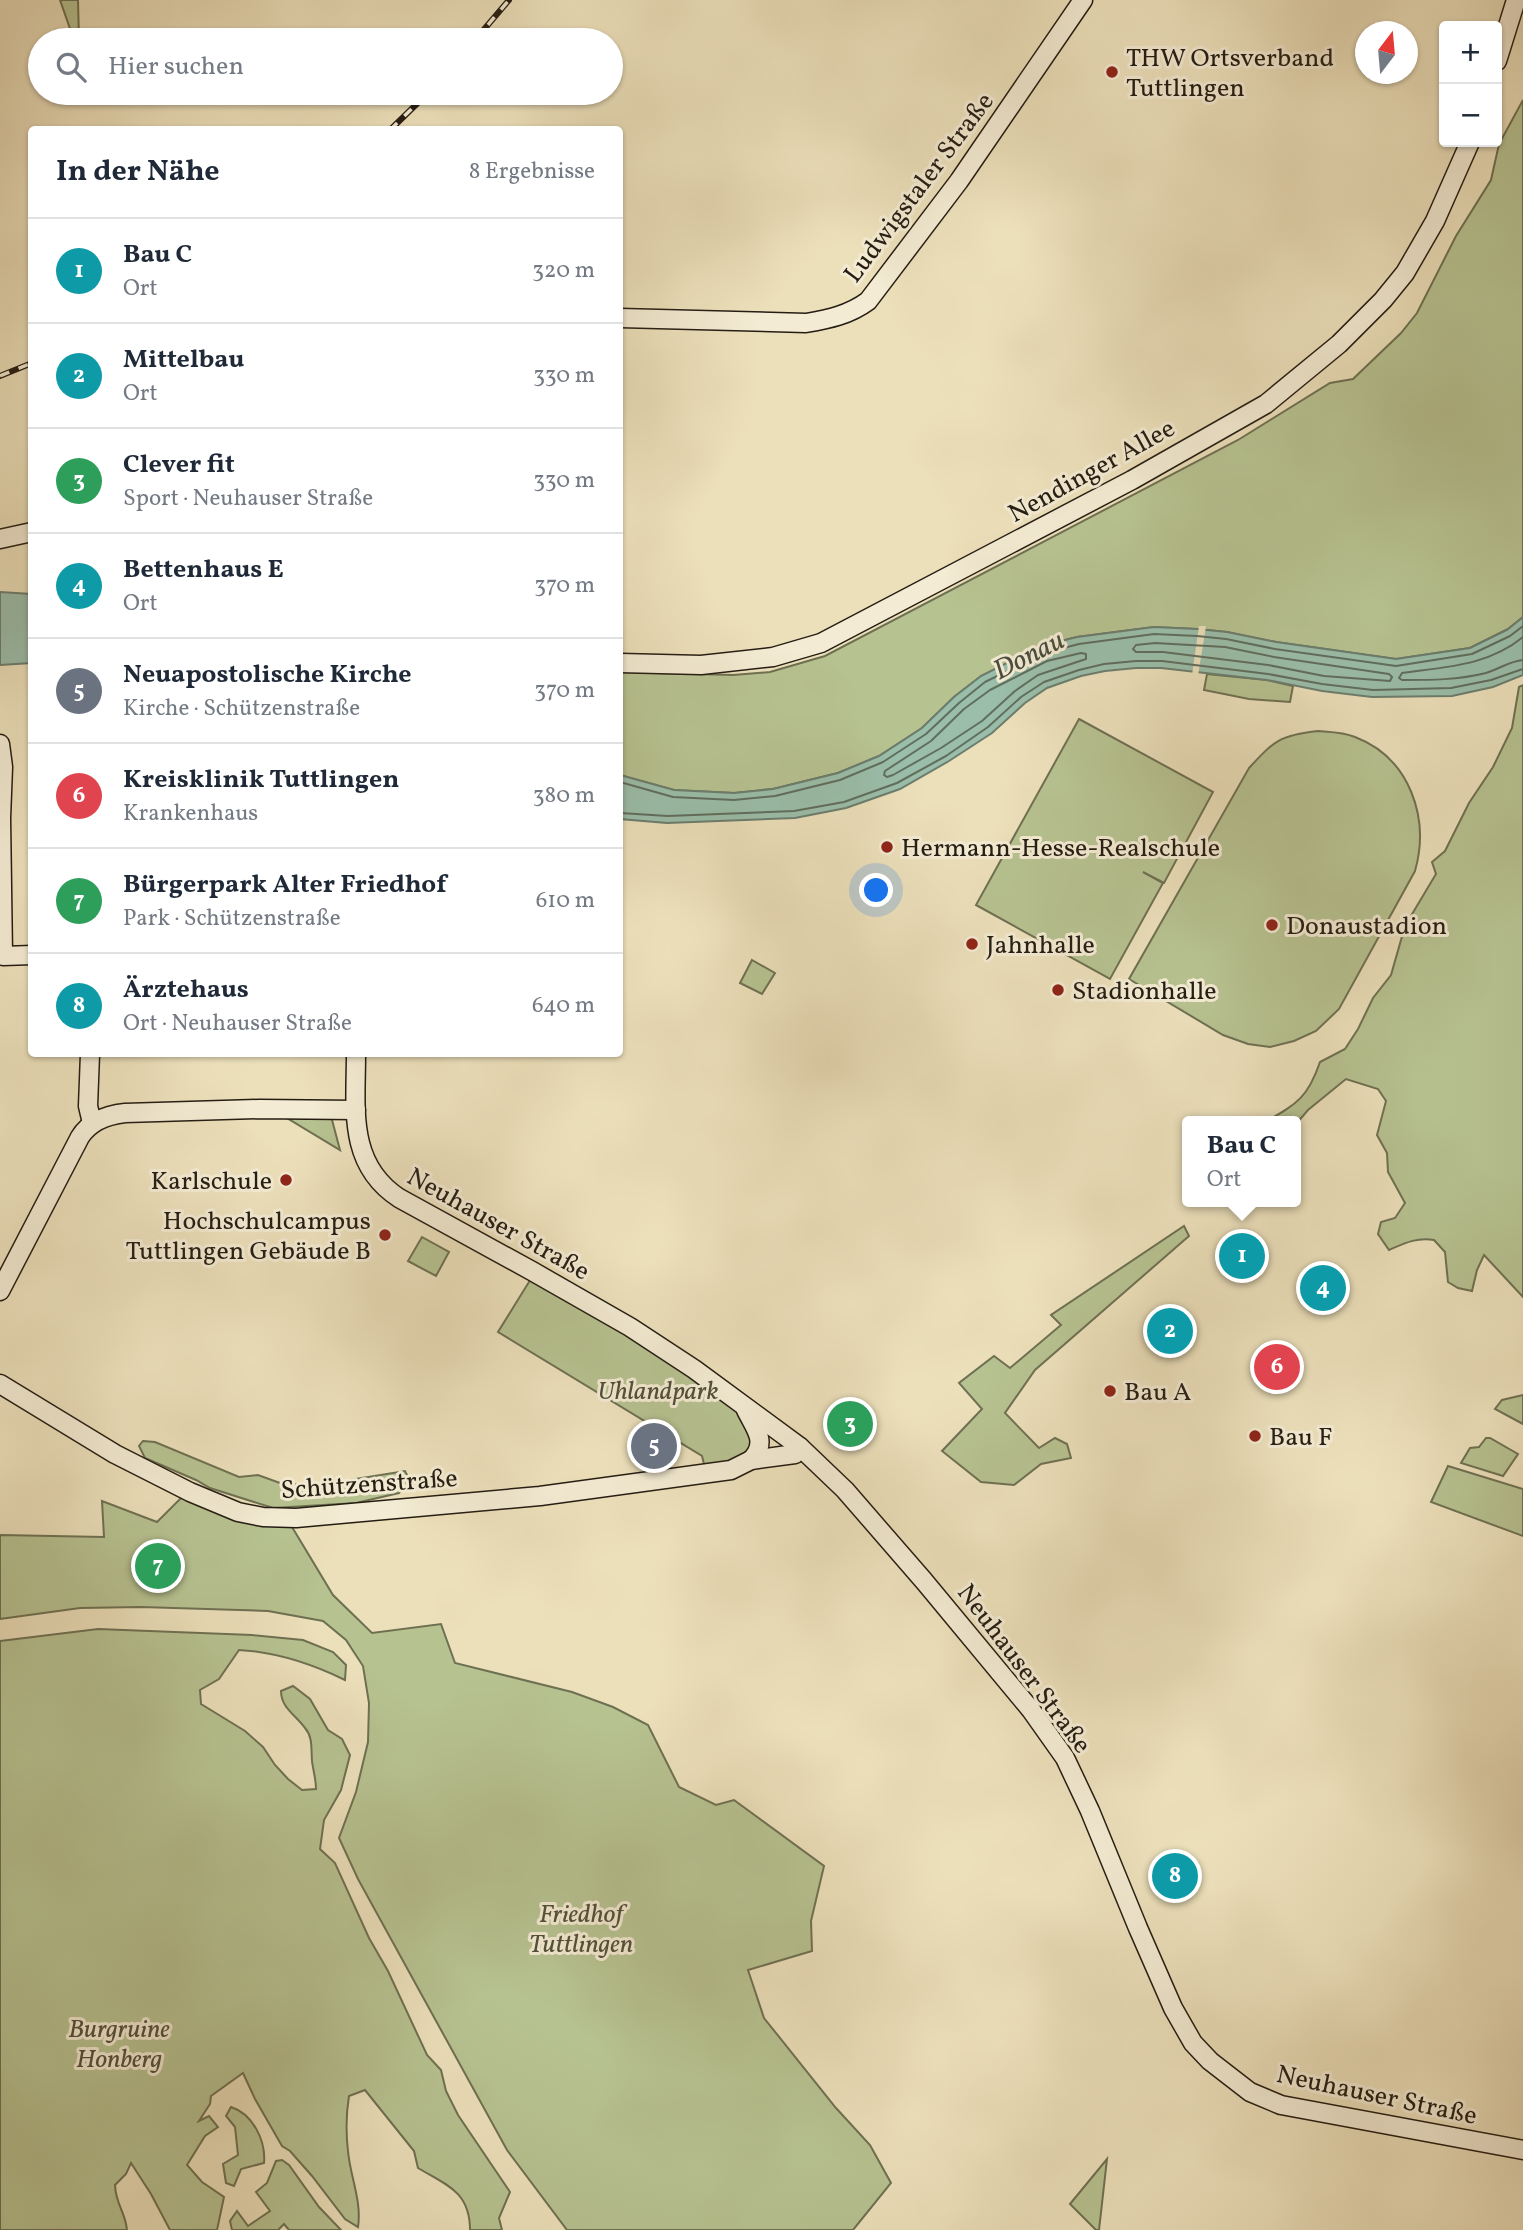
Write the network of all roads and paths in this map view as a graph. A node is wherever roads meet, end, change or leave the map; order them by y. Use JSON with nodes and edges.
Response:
{"nodes":[{"id":1,"x":1083,"y":0,"type":"edge"},
{"id":2,"x":1516,"y":0,"type":"edge"},
{"id":3,"x":1502,"y":45,"type":"edge"},
{"id":4,"x":1468,"y":147,"type":"edge"},
{"id":5,"x":623,"y":318,"type":"edge"},
{"id":6,"x":28,"y":533,"type":"edge"},
{"id":7,"x":0,"y":539,"type":"edge"},
{"id":8,"x":623,"y":663,"type":"edge"},
{"id":9,"x":0,"y":744,"type":"edge"},
{"id":10,"x":28,"y":956,"type":"edge"},
{"id":11,"x":90,"y":1057,"type":"edge"},
{"id":12,"x":356,"y":1057,"type":"edge"},
{"id":13,"x":356,"y":1110,"type":"junction"},
{"id":14,"x":92,"y":1124,"type":"junction"},
{"id":15,"x":0,"y":1291,"type":"edge"},
{"id":16,"x":0,"y":1384,"type":"edge"},
{"id":17,"x":745,"y":1405,"type":"junction"},
{"id":18,"x":800,"y":1447,"type":"junction"},
{"id":19,"x":751,"y":1460,"type":"junction"},
{"id":20,"x":818,"y":1462,"type":"junction"},
{"id":21,"x":732,"y":1470,"type":"junction"},
{"id":22,"x":1523,"y":2150,"type":"edge"}],
"edges":[{"from":1,"to":5,"type":"street","name":"Ludwigstaler Straße"},
{"from":2,"to":3,"type":"street"},
{"from":4,"to":8,"type":"street","name":"Nendinger Allee"},
{"from":6,"to":7,"type":"street"},
{"from":9,"to":10,"type":"street"},
{"from":11,"to":14,"type":"street"},
{"from":12,"to":13,"type":"street","name":"Neuhauser Straße"},
{"from":13,"to":14,"type":"street"},
{"from":13,"to":17,"type":"street","name":"Neuhauser Straße"},
{"from":14,"to":15,"type":"street"},
{"from":16,"to":21,"type":"street","name":"Schützenstraße"},
{"from":17,"to":18,"type":"street","name":"Neuhauser Straße"},
{"from":17,"to":19,"type":"street","name":"Neuhauser Straße"},
{"from":18,"to":19,"type":"street","name":"Schützenstraße"},
{"from":18,"to":20,"type":"street","name":"Neuhauser Straße"},
{"from":19,"to":21,"type":"street","name":"Schützenstraße"},
{"from":20,"to":21,"type":"street","name":"Schützenstraße"},
{"from":20,"to":22,"type":"street","name":"Neuhauser Straße"}]}
